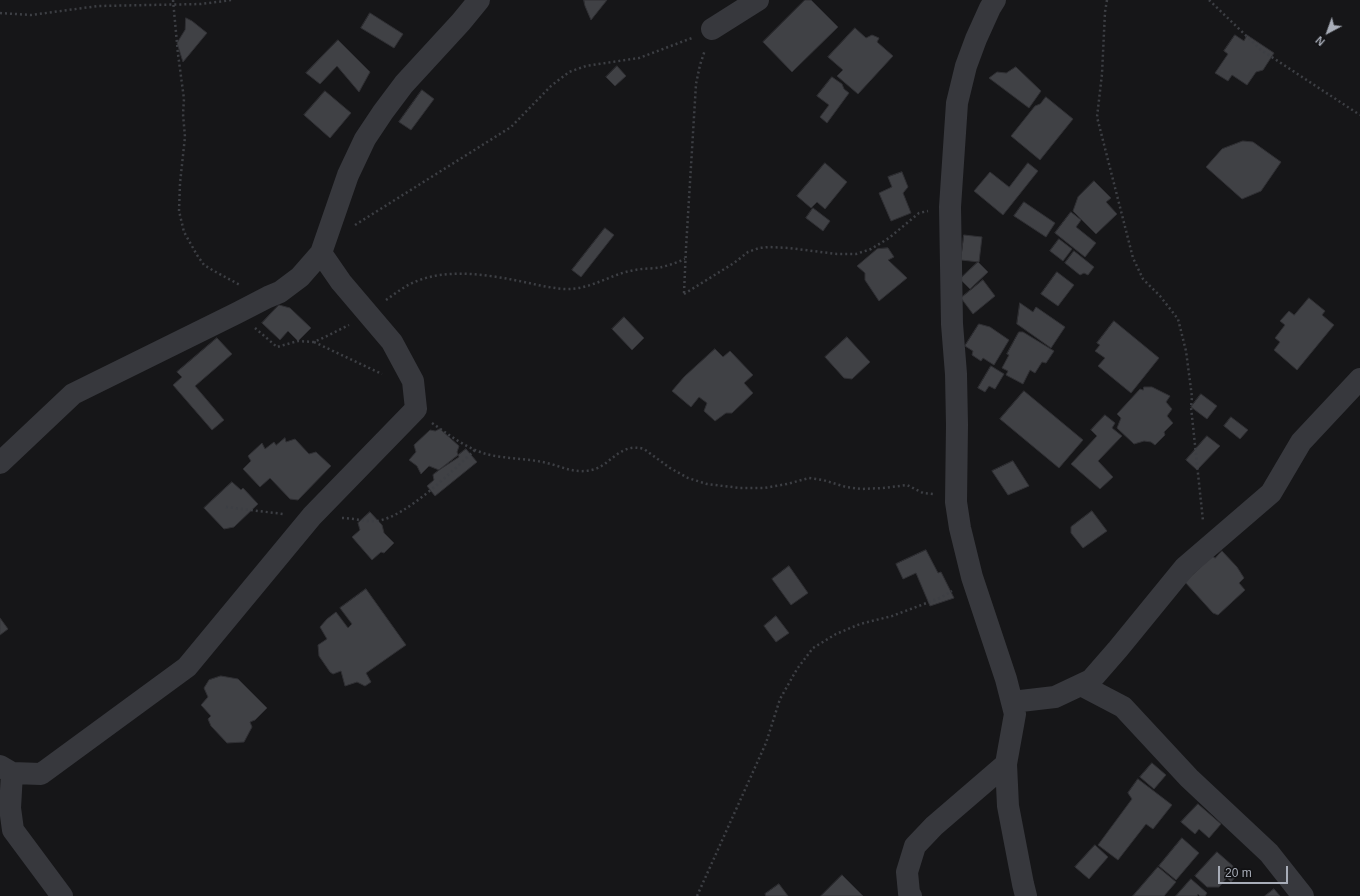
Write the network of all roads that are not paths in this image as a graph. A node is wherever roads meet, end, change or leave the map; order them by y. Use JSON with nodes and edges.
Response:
{"nodes":[{"id":1,"x":479,"y":0,"type":"edge"},
{"id":2,"x":995,"y":0,"type":"edge"},
{"id":3,"x":748,"y":2,"type":"edge"},
{"id":4,"x":712,"y":28,"type":"road end"},
{"id":5,"x":321,"y":253,"type":"junction"},
{"id":6,"x":1360,"y":379,"type":"edge"},
{"id":7,"x":0,"y":463,"type":"edge"},
{"id":8,"x":1081,"y":685,"type":"junction"},
{"id":9,"x":1012,"y":702,"type":"junction"},
{"id":10,"x":1006,"y":764,"type":"junction"},
{"id":11,"x":6,"y":770,"type":"edge"},
{"id":12,"x":62,"y":896,"type":"edge"},
{"id":13,"x":911,"y":896,"type":"edge"},
{"id":14,"x":1026,"y":896,"type":"edge"},
{"id":15,"x":1303,"y":896,"type":"edge"}],
"edges":[{"from":1,"to":5,"type":"street"},
{"from":2,"to":9,"type":"street"},
{"from":3,"to":4,"type":"street"},
{"from":5,"to":7,"type":"street"},
{"from":5,"to":11,"type":"street"},
{"from":6,"to":8,"type":"street"},
{"from":8,"to":9,"type":"street"},
{"from":8,"to":15,"type":"street"},
{"from":9,"to":10,"type":"street"},
{"from":10,"to":13,"type":"street"},
{"from":10,"to":14,"type":"street"},
{"from":11,"to":12,"type":"street"}]}
